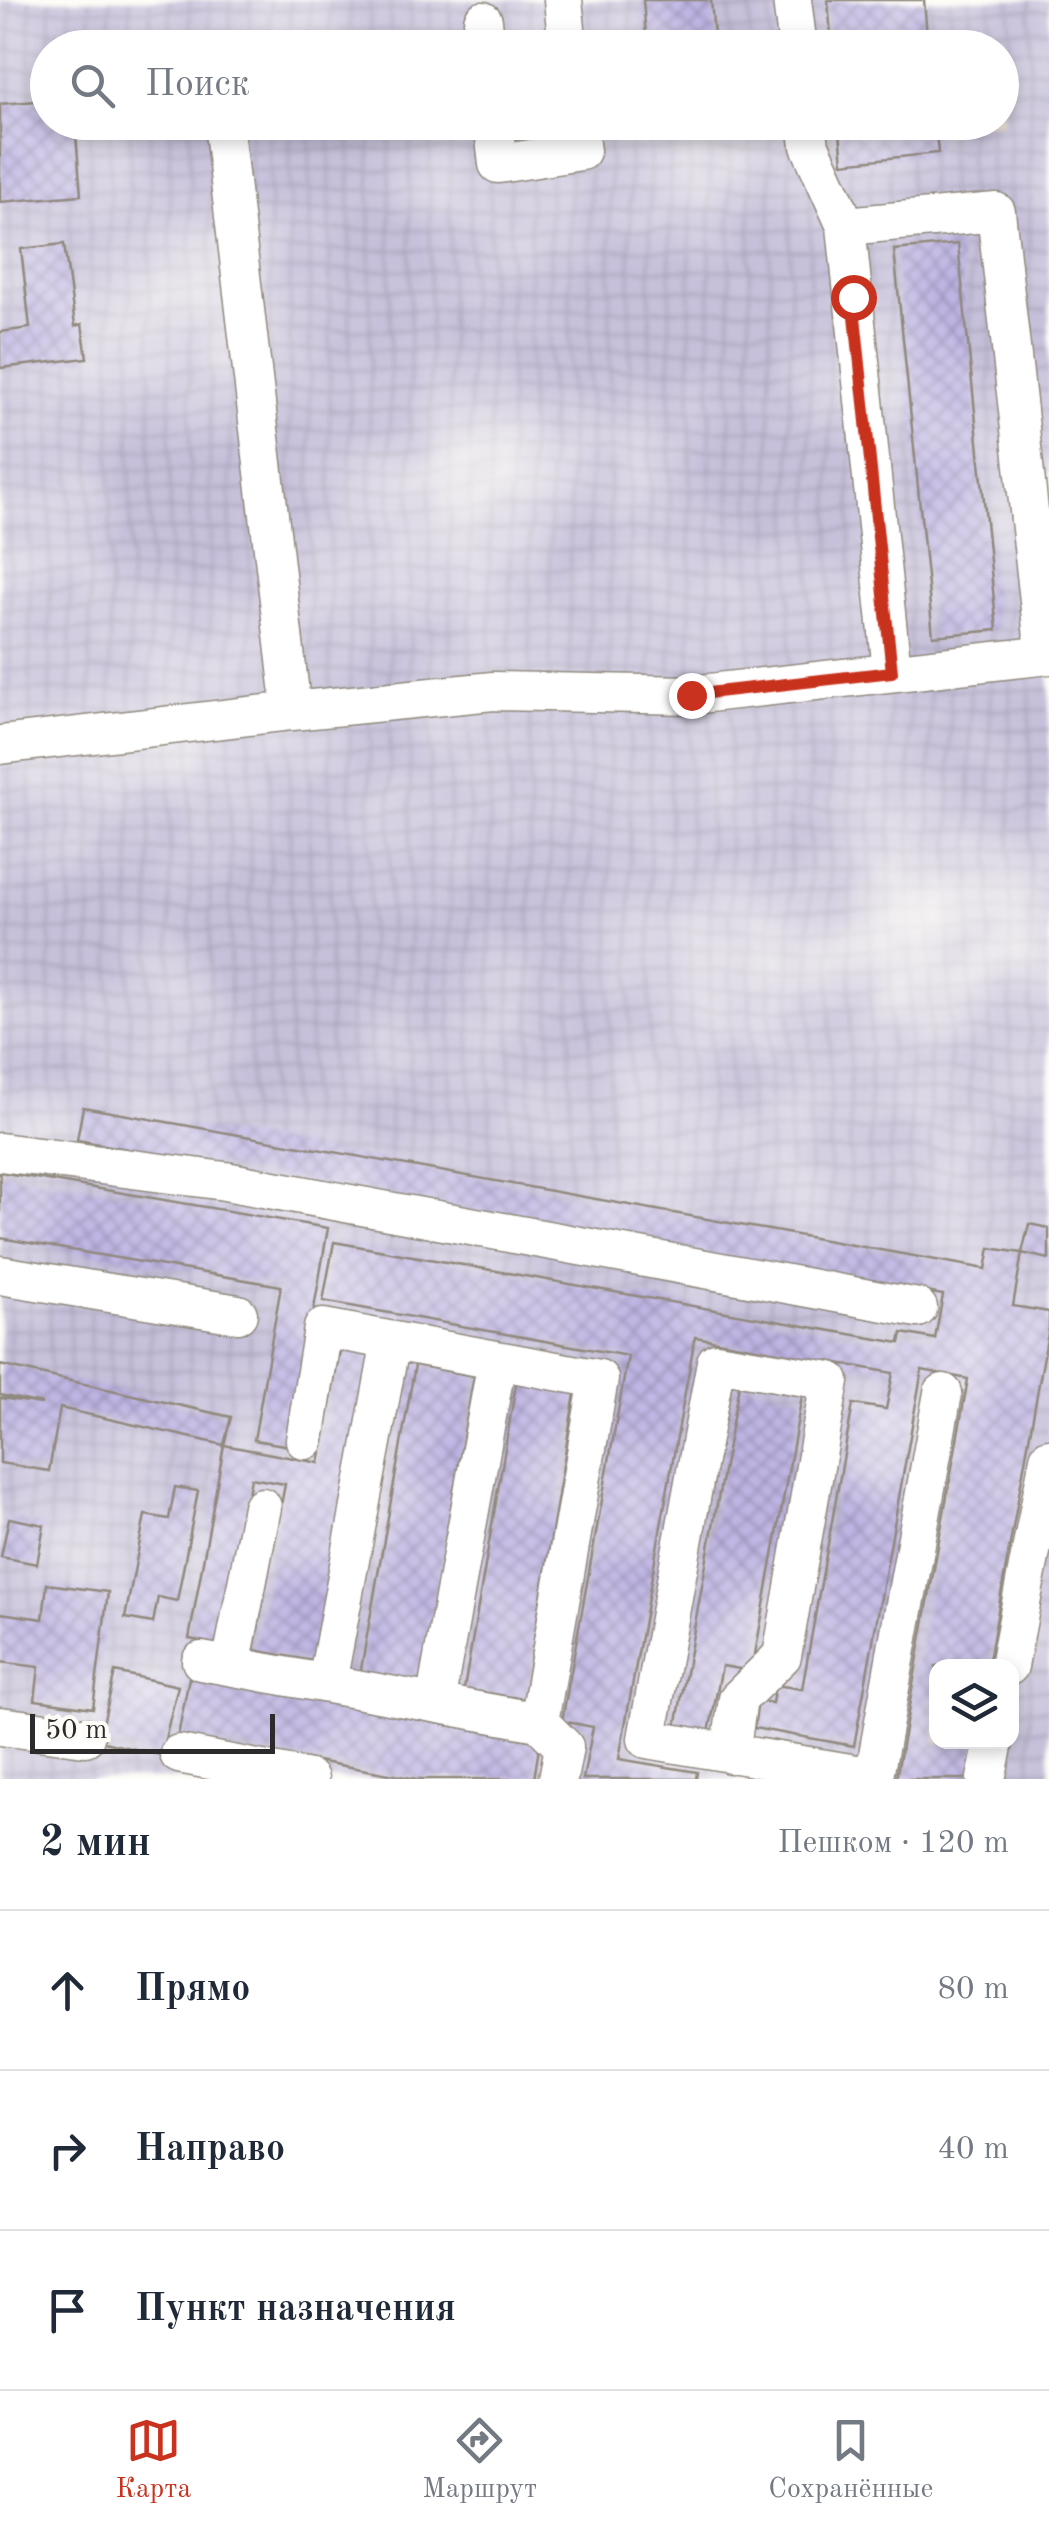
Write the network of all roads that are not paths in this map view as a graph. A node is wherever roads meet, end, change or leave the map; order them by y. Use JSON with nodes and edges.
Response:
{"nodes":[{"id":1,"x":563,"y":0,"type":"edge"},
{"id":2,"x":792,"y":0,"type":"edge"},
{"id":3,"x":566,"y":30,"type":"edge"},
{"id":4,"x":796,"y":30,"type":"edge"},
{"id":5,"x":225,"y":140,"type":"edge"},
{"id":6,"x":496,"y":140,"type":"edge"},
{"id":7,"x":579,"y":140,"type":"edge"},
{"id":8,"x":809,"y":140,"type":"edge"},
{"id":9,"x":846,"y":226,"type":"junction"},
{"id":10,"x":1047,"y":655,"type":"edge"},
{"id":11,"x":892,"y":672,"type":"junction"},
{"id":12,"x":292,"y":711,"type":"junction"},
{"id":13,"x":0,"y":745,"type":"edge"},
{"id":14,"x":0,"y":1152,"type":"edge"},
{"id":15,"x":0,"y":1275,"type":"edge"},
{"id":16,"x":918,"y":1308,"type":"dead end"},
{"id":17,"x":238,"y":1314,"type":"dead end"},
{"id":18,"x":391,"y":1341,"type":"junction"},
{"id":19,"x":497,"y":1361,"type":"junction"},
{"id":20,"x":942,"y":1393,"type":"dead end"},
{"id":21,"x":305,"y":1440,"type":"dead end"},
{"id":22,"x":1049,"y":1458,"type":"edge"},
{"id":23,"x":262,"y":1507,"type":"dead end"},
{"id":24,"x":1010,"y":1659,"type":"edge"},
{"id":25,"x":327,"y":1683,"type":"junction"},
{"id":26,"x":435,"y":1703,"type":"junction"},
{"id":27,"x":538,"y":1722,"type":"junction"},
{"id":28,"x":0,"y":1726,"type":"edge"},
{"id":29,"x":86,"y":1737,"type":"dead end"},
{"id":30,"x":992,"y":1749,"type":"edge"},
{"id":31,"x":178,"y":1754,"type":"dead end"},
{"id":32,"x":720,"y":1762,"type":"edge"},
{"id":33,"x":309,"y":1779,"type":"edge"},
{"id":34,"x":558,"y":1779,"type":"edge"},
{"id":35,"x":986,"y":1779,"type":"edge"}],
"edges":[{"from":1,"to":3,"type":"lane"},
{"from":2,"to":4,"type":"lane"},
{"from":5,"to":12,"type":"lane"},
{"from":6,"to":7,"type":"lane"},
{"from":8,"to":9,"type":"lane"},
{"from":9,"to":10,"type":"lane"},
{"from":9,"to":11,"type":"lane"},
{"from":10,"to":11,"type":"lane"},
{"from":11,"to":12,"type":"lane"},
{"from":12,"to":13,"type":"lane"},
{"from":14,"to":16,"type":"lane"},
{"from":15,"to":17,"type":"lane"},
{"from":18,"to":19,"type":"lane"},
{"from":18,"to":21,"type":"lane"},
{"from":18,"to":25,"type":"lane"},
{"from":19,"to":26,"type":"lane"},
{"from":19,"to":27,"type":"lane"},
{"from":20,"to":32,"type":"lane"},
{"from":22,"to":24,"type":"lane"},
{"from":23,"to":25,"type":"lane"},
{"from":25,"to":26,"type":"lane"},
{"from":26,"to":27,"type":"lane"},
{"from":27,"to":34,"type":"lane"},
{"from":28,"to":29,"type":"lane"},
{"from":30,"to":35,"type":"lane"},
{"from":31,"to":33,"type":"lane"},
{"from":32,"to":32,"type":"lane"}]}
